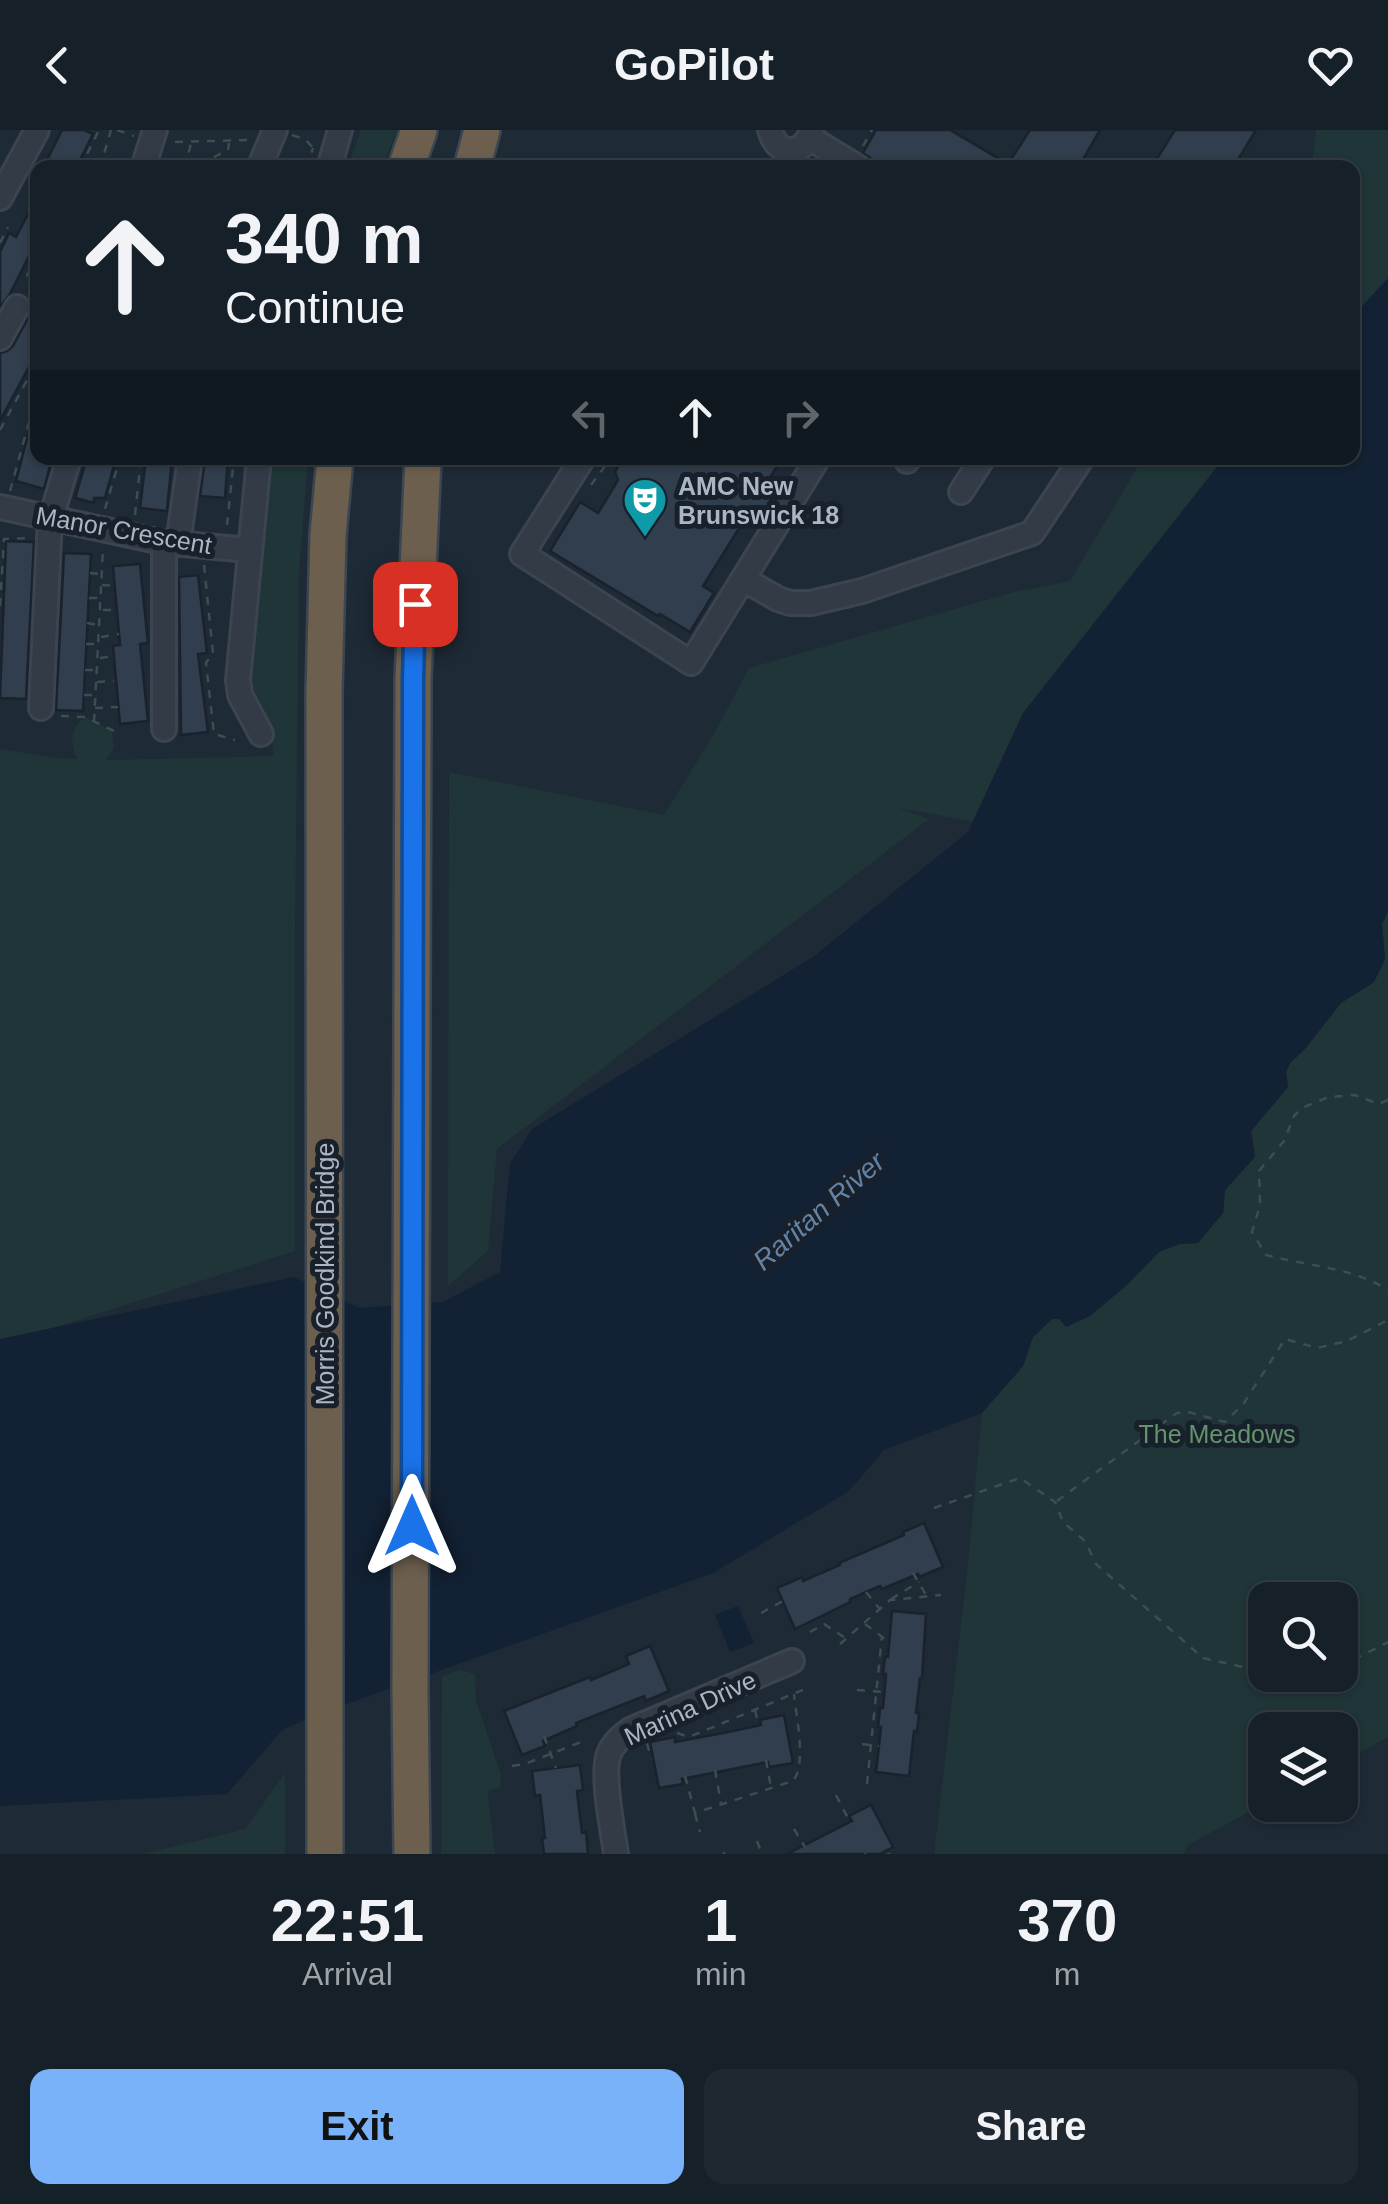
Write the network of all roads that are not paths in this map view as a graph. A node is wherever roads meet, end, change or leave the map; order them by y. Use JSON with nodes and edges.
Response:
{"nodes":[{"id":1,"x":37,"y":130,"type":"edge"},
{"id":2,"x":340,"y":130,"type":"edge"},
{"id":3,"x":420,"y":130,"type":"edge"},
{"id":4,"x":482,"y":130,"type":"edge"},
{"id":5,"x":278,"y":134,"type":"edge"},
{"id":6,"x":811,"y":134,"type":"edge"},
{"id":7,"x":775,"y":149,"type":"edge"},
{"id":8,"x":254,"y":160,"type":"edge"},
{"id":9,"x":324,"y":160,"type":"edge"},
{"id":10,"x":409,"y":160,"type":"edge"},
{"id":11,"x":474,"y":160,"type":"edge"},
{"id":12,"x":848,"y":160,"type":"edge"},
{"id":13,"x":0,"y":198,"type":"edge"},
{"id":14,"x":16,"y":307,"type":"dead end"},
{"id":15,"x":0,"y":338,"type":"edge"},
{"id":16,"x":67,"y":465,"type":"edge"},
{"id":17,"x":188,"y":465,"type":"edge"},
{"id":18,"x":258,"y":465,"type":"edge"},
{"id":19,"x":333,"y":465,"type":"edge"},
{"id":20,"x":422,"y":465,"type":"edge"},
{"id":21,"x":578,"y":465,"type":"edge"},
{"id":22,"x":814,"y":465,"type":"edge"},
{"id":23,"x":978,"y":465,"type":"edge"},
{"id":24,"x":1077,"y":465,"type":"edge"},
{"id":25,"x":961,"y":492,"type":"dead end"},
{"id":26,"x":5,"y":499,"type":"edge"},
{"id":27,"x":47,"y":525,"type":"junction"},
{"id":28,"x":171,"y":543,"type":"junction"},
{"id":29,"x":249,"y":550,"type":"junction"},
{"id":30,"x":744,"y":579,"type":"junction"},
{"id":31,"x":48,"y":712,"type":"road end"},
{"id":32,"x":164,"y":728,"type":"dead end"},
{"id":33,"x":261,"y":734,"type":"dead end"},
{"id":34,"x":792,"y":1661,"type":"dead end"},
{"id":35,"x":325,"y":1854,"type":"edge"},
{"id":36,"x":412,"y":1854,"type":"edge"},
{"id":37,"x":616,"y":1854,"type":"edge"}],
"edges":[{"from":1,"to":13,"type":"street"},
{"from":2,"to":9,"type":"street"},
{"from":3,"to":10,"type":"highway"},
{"from":4,"to":11,"type":"highway"},
{"from":5,"to":8,"type":"street"},
{"from":6,"to":7,"type":"street"},
{"from":6,"to":12,"type":"street"},
{"from":14,"to":15,"type":"street"},
{"from":16,"to":27,"type":"street"},
{"from":17,"to":28,"type":"street"},
{"from":18,"to":29,"type":"street"},
{"from":19,"to":35,"type":"highway","name":"Morris Goodkind Bridge"},
{"from":20,"to":36,"type":"highway"},
{"from":21,"to":30,"type":"street"},
{"from":22,"to":30,"type":"street"},
{"from":23,"to":25,"type":"street"},
{"from":24,"to":30,"type":"street"},
{"from":26,"to":27,"type":"street","name":"Manor Crescent"},
{"from":27,"to":28,"type":"street","name":"Manor Crescent"},
{"from":27,"to":31,"type":"street"},
{"from":28,"to":29,"type":"street","name":"Manor Crescent"},
{"from":28,"to":32,"type":"street"},
{"from":29,"to":33,"type":"street"},
{"from":34,"to":37,"type":"street","name":"Marina Drive"}]}
